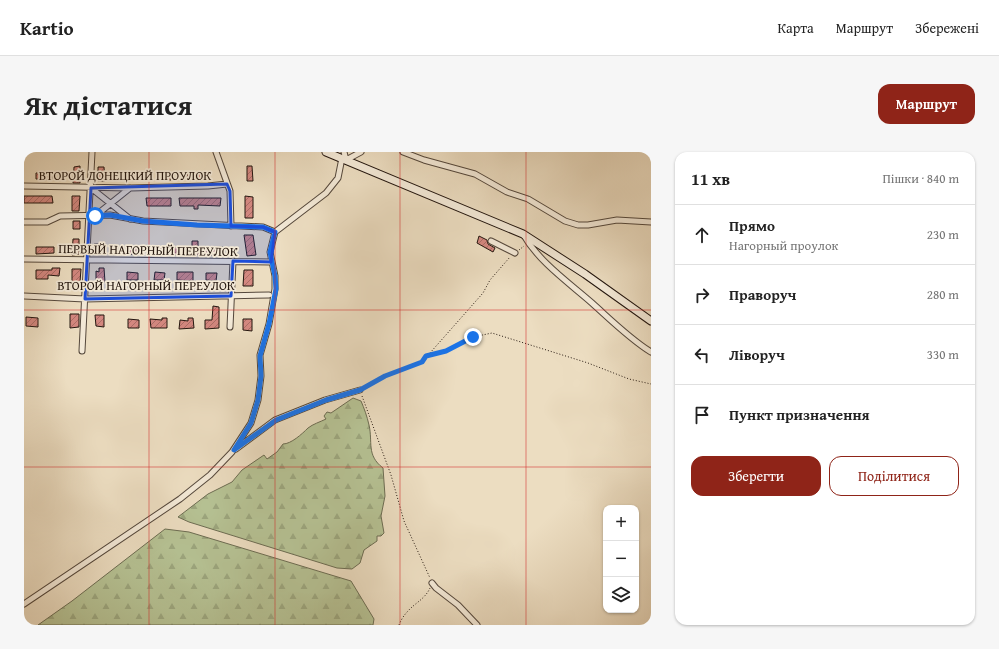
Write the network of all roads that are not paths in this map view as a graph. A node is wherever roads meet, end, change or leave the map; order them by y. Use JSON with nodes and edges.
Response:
{"nodes":[{"id":1,"x":92,"y":152,"type":"edge"},
{"id":2,"x":216,"y":152,"type":"edge"},
{"id":3,"x":326,"y":152,"type":"edge"},
{"id":4,"x":361,"y":152,"type":"edge"},
{"id":5,"x":403,"y":152,"type":"edge"},
{"id":6,"x":344,"y":157,"type":"edge"},
{"id":7,"x":227,"y":184,"type":"junction"},
{"id":8,"x":24,"y":186,"type":"edge"},
{"id":9,"x":91,"y":188,"type":"junction"},
{"id":10,"x":130,"y":188,"type":"junction"},
{"id":11,"x":119,"y":197,"type":"junction"},
{"id":12,"x":110,"y":204,"type":"junction"},
{"id":13,"x":119,"y":211,"type":"junction"},
{"id":14,"x":92,"y":216,"type":"junction"},
{"id":15,"x":130,"y":220,"type":"junction"},
{"id":16,"x":24,"y":222,"type":"edge"},
{"id":17,"x":651,"y":222,"type":"edge"},
{"id":18,"x":231,"y":226,"type":"junction"},
{"id":19,"x":275,"y":232,"type":"junction"},
{"id":20,"x":522,"y":234,"type":"junction"},
{"id":21,"x":491,"y":241,"type":"dead end"},
{"id":22,"x":516,"y":253,"type":"road end"},
{"id":23,"x":24,"y":259,"type":"edge"},
{"id":24,"x":87,"y":260,"type":"junction"},
{"id":25,"x":233,"y":262,"type":"junction"},
{"id":26,"x":271,"y":262,"type":"junction"},
{"id":27,"x":269,"y":295,"type":"dead end"},
{"id":28,"x":24,"y":296,"type":"edge"},
{"id":29,"x":231,"y":296,"type":"junction"},
{"id":30,"x":85,"y":299,"type":"junction"},
{"id":31,"x":651,"y":322,"type":"edge"},
{"id":32,"x":230,"y":327,"type":"dead end"},
{"id":33,"x":82,"y":351,"type":"dead end"},
{"id":34,"x":651,"y":352,"type":"edge"},
{"id":35,"x":360,"y":390,"type":"road end"},
{"id":36,"x":234,"y":450,"type":"junction"},
{"id":37,"x":432,"y":583,"type":"road end"},
{"id":38,"x":24,"y":604,"type":"edge"},
{"id":39,"x":477,"y":625,"type":"edge"}],
"edges":[{"from":1,"to":9,"type":"street"},
{"from":2,"to":7,"type":"street"},
{"from":3,"to":6,"type":"main road"},
{"from":4,"to":6,"type":"street"},
{"from":5,"to":17,"type":"street"},
{"from":6,"to":19,"type":"street"},
{"from":6,"to":20,"type":"main road"},
{"from":7,"to":10,"type":"street","name":"ВТОРОЙ ДОНЕЦКИЙ ПРОУЛОК"},
{"from":7,"to":18,"type":"street"},
{"from":8,"to":9,"type":"street","name":"ВТОРОЙ ДОНЕЦКИЙ ПРОУЛОК"},
{"from":9,"to":10,"type":"street","name":"ВТОРОЙ ДОНЕЦКИЙ ПРОУЛОК"},
{"from":9,"to":12,"type":"street"},
{"from":9,"to":14,"type":"street"},
{"from":10,"to":11,"type":"street"},
{"from":11,"to":12,"type":"street"},
{"from":11,"to":13,"type":"street"},
{"from":12,"to":13,"type":"street"},
{"from":12,"to":14,"type":"street"},
{"from":13,"to":15,"type":"street"},
{"from":14,"to":15,"type":"street"},
{"from":14,"to":16,"type":"street"},
{"from":14,"to":24,"type":"street"},
{"from":15,"to":18,"type":"street"},
{"from":18,"to":19,"type":"street"},
{"from":19,"to":26,"type":"street"},
{"from":20,"to":31,"type":"main road"},
{"from":20,"to":34,"type":"street"},
{"from":21,"to":22,"type":"street"},
{"from":23,"to":24,"type":"street","name":"ПЕРВЫЙ НАГОРНЫЙ ПЕРЕУЛОК"},
{"from":24,"to":25,"type":"street","name":"ПЕРВЫЙ НАГОРНЫЙ ПЕРЕУЛОК"},
{"from":24,"to":30,"type":"street"},
{"from":25,"to":26,"type":"street","name":"ПЕРВЫЙ НАГОРНЫЙ ПЕРЕУЛОК"},
{"from":25,"to":29,"type":"street"},
{"from":26,"to":36,"type":"street"},
{"from":27,"to":29,"type":"street","name":"ВТОРОЙ НАГОРНЫЙ ПЕРЕУЛОК"},
{"from":28,"to":30,"type":"street","name":"ВТОРОЙ НАГОРНЫЙ ПЕРЕУЛОК"},
{"from":29,"to":30,"type":"street","name":"ВТОРОЙ НАГОРНЫЙ ПЕРЕУЛОК"},
{"from":29,"to":32,"type":"street"},
{"from":30,"to":33,"type":"street"},
{"from":35,"to":36,"type":"street"},
{"from":36,"to":38,"type":"street"},
{"from":37,"to":39,"type":"street"}]}
